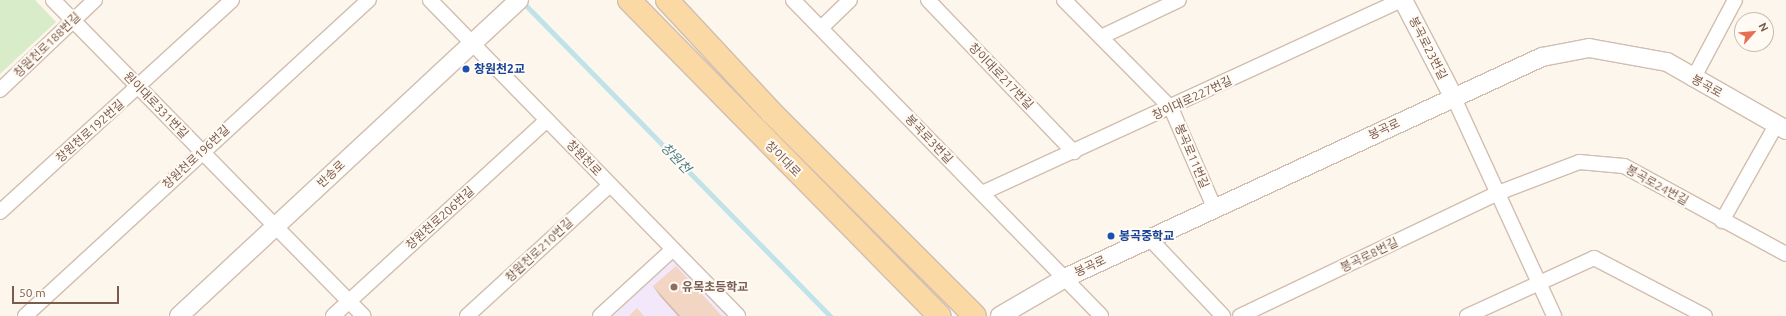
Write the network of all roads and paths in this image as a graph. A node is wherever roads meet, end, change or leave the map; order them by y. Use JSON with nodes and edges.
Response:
{"nodes":[{"id":1,"x":53,"y":0,"type":"edge"},
{"id":2,"x":95,"y":0,"type":"edge"},
{"id":3,"x":232,"y":0,"type":"edge"},
{"id":4,"x":369,"y":0,"type":"edge"},
{"id":5,"x":430,"y":0,"type":"edge"},
{"id":6,"x":519,"y":0,"type":"edge"},
{"id":7,"x":629,"y":0,"type":"edge"},
{"id":8,"x":667,"y":0,"type":"edge"},
{"id":9,"x":793,"y":0,"type":"edge"},
{"id":10,"x":850,"y":0,"type":"edge"},
{"id":11,"x":928,"y":0,"type":"edge"},
{"id":12,"x":1064,"y":0,"type":"edge"},
{"id":13,"x":1179,"y":0,"type":"edge"},
{"id":14,"x":1402,"y":0,"type":"edge"},
{"id":15,"x":1735,"y":0,"type":"edge"},
{"id":16,"x":72,"y":20,"type":"junction"},
{"id":17,"x":821,"y":28,"type":"junction"},
{"id":18,"x":1101,"y":37,"type":"junction"},
{"id":19,"x":478,"y":38,"type":"junction"},
{"id":20,"x":1693,"y":79,"type":"junction"},
{"id":21,"x":139,"y":87,"type":"junction"},
{"id":22,"x":0,"y":90,"type":"edge"},
{"id":23,"x":1453,"y":96,"type":"junction"},
{"id":24,"x":1171,"y":108,"type":"junction"},
{"id":25,"x":547,"y":120,"type":"junction"},
{"id":26,"x":1781,"y":127,"type":"edge"},
{"id":27,"x":201,"y":152,"type":"junction"},
{"id":28,"x":1074,"y":152,"type":"junction"},
{"id":29,"x":610,"y":184,"type":"junction"},
{"id":30,"x":982,"y":193,"type":"junction"},
{"id":31,"x":1498,"y":193,"type":"junction"},
{"id":32,"x":1214,"y":209,"type":"junction"},
{"id":33,"x":0,"y":212,"type":"edge"},
{"id":34,"x":1722,"y":221,"type":"junction"},
{"id":35,"x":275,"y":227,"type":"junction"},
{"id":36,"x":1150,"y":239,"type":"junction"},
{"id":37,"x":673,"y":249,"type":"junction"},
{"id":38,"x":1786,"y":254,"type":"edge"},
{"id":39,"x":1065,"y":278,"type":"junction"},
{"id":40,"x":1539,"y":282,"type":"junction"},
{"id":41,"x":348,"y":301,"type":"junction"},
{"id":42,"x":25,"y":316,"type":"edge"},
{"id":43,"x":178,"y":316,"type":"edge"},
{"id":44,"x":333,"y":316,"type":"edge"},
{"id":45,"x":363,"y":316,"type":"edge"},
{"id":46,"x":467,"y":316,"type":"edge"},
{"id":47,"x":600,"y":316,"type":"edge"},
{"id":48,"x":738,"y":316,"type":"edge"},
{"id":49,"x":940,"y":316,"type":"edge"},
{"id":50,"x":975,"y":316,"type":"edge"},
{"id":51,"x":1000,"y":316,"type":"edge"},
{"id":52,"x":1101,"y":316,"type":"edge"},
{"id":53,"x":1223,"y":316,"type":"edge"},
{"id":54,"x":1240,"y":316,"type":"edge"},
{"id":55,"x":1467,"y":316,"type":"edge"},
{"id":56,"x":1554,"y":316,"type":"edge"},
{"id":57,"x":1705,"y":316,"type":"edge"}],
"edges":[{"from":1,"to":16,"type":"street","name":"원이대로331번길"},
{"from":2,"to":16,"type":"street","name":"창원천로188번길"},
{"from":3,"to":21,"type":"street","name":"창원천로192번길"},
{"from":4,"to":27,"type":"street","name":"창원천로196번길"},
{"from":5,"to":19,"type":"street","name":"창원천로"},
{"from":6,"to":19,"type":"street","name":"반송로"},
{"from":7,"to":49,"type":"main road","name":"창이대로"},
{"from":8,"to":50,"type":"main road","name":"창이대로"},
{"from":9,"to":17,"type":"street","name":"봉곡로3번길"},
{"from":10,"to":17,"type":"street"},
{"from":11,"to":28,"type":"street","name":"창이대로217번길"},
{"from":12,"to":18,"type":"street","name":"봉곡로11번길"},
{"from":13,"to":18,"type":"street"},
{"from":14,"to":23,"type":"street","name":"봉곡로23번길"},
{"from":14,"to":24,"type":"street","name":"창이대로227번길"},
{"from":15,"to":20,"type":"street"},
{"from":16,"to":21,"type":"street","name":"원이대로331번길"},
{"from":16,"to":22,"type":"street","name":"창원천로188번길"},
{"from":17,"to":30,"type":"street","name":"봉곡로3번길"},
{"from":18,"to":24,"type":"street","name":"봉곡로11번길"},
{"from":19,"to":25,"type":"street","name":"창원천로"},
{"from":19,"to":35,"type":"street","name":"반송로"},
{"from":20,"to":23,"type":"street","name":"봉곡로"},
{"from":20,"to":26,"type":"street","name":"봉곡로"},
{"from":21,"to":27,"type":"street","name":"원이대로331번길"},
{"from":21,"to":33,"type":"street","name":"창원천로192번길"},
{"from":23,"to":31,"type":"street"},
{"from":23,"to":32,"type":"street","name":"봉곡로"},
{"from":24,"to":28,"type":"street","name":"창이대로227번길"},
{"from":24,"to":32,"type":"street","name":"봉곡로11번길"},
{"from":25,"to":29,"type":"street","name":"창원천로"},
{"from":25,"to":41,"type":"street","name":"창원천로206번길"},
{"from":26,"to":34,"type":"street","name":"봉곡로"},
{"from":27,"to":35,"type":"street","name":"원이대로331번길"},
{"from":27,"to":42,"type":"street","name":"창원천로196번길"},
{"from":28,"to":30,"type":"street","name":"창이대로227번길"},
{"from":29,"to":37,"type":"street","name":"창원천로"},
{"from":29,"to":46,"type":"street","name":"창원천로210번길"},
{"from":30,"to":39,"type":"street","name":"봉곡로3번길"},
{"from":31,"to":34,"type":"street","name":"봉곡로24번길"},
{"from":31,"to":40,"type":"street"},
{"from":31,"to":54,"type":"street","name":"봉곡로8번길"},
{"from":32,"to":36,"type":"street","name":"봉곡로"},
{"from":34,"to":38,"type":"street","name":"봉곡로24번길"},
{"from":35,"to":41,"type":"street","name":"원이대로331번길"},
{"from":35,"to":43,"type":"street","name":"반송로"},
{"from":36,"to":39,"type":"street","name":"봉곡로"},
{"from":36,"to":53,"type":"street"},
{"from":37,"to":47,"type":"street"},
{"from":37,"to":48,"type":"street","name":"창원천로"},
{"from":39,"to":51,"type":"street","name":"봉곡로"},
{"from":39,"to":52,"type":"street"},
{"from":40,"to":55,"type":"street"},
{"from":40,"to":56,"type":"street"},
{"from":40,"to":57,"type":"street"},
{"from":41,"to":44,"type":"street","name":"창원천로206번길"},
{"from":41,"to":45,"type":"street","name":"원이대로331번길"}]}
